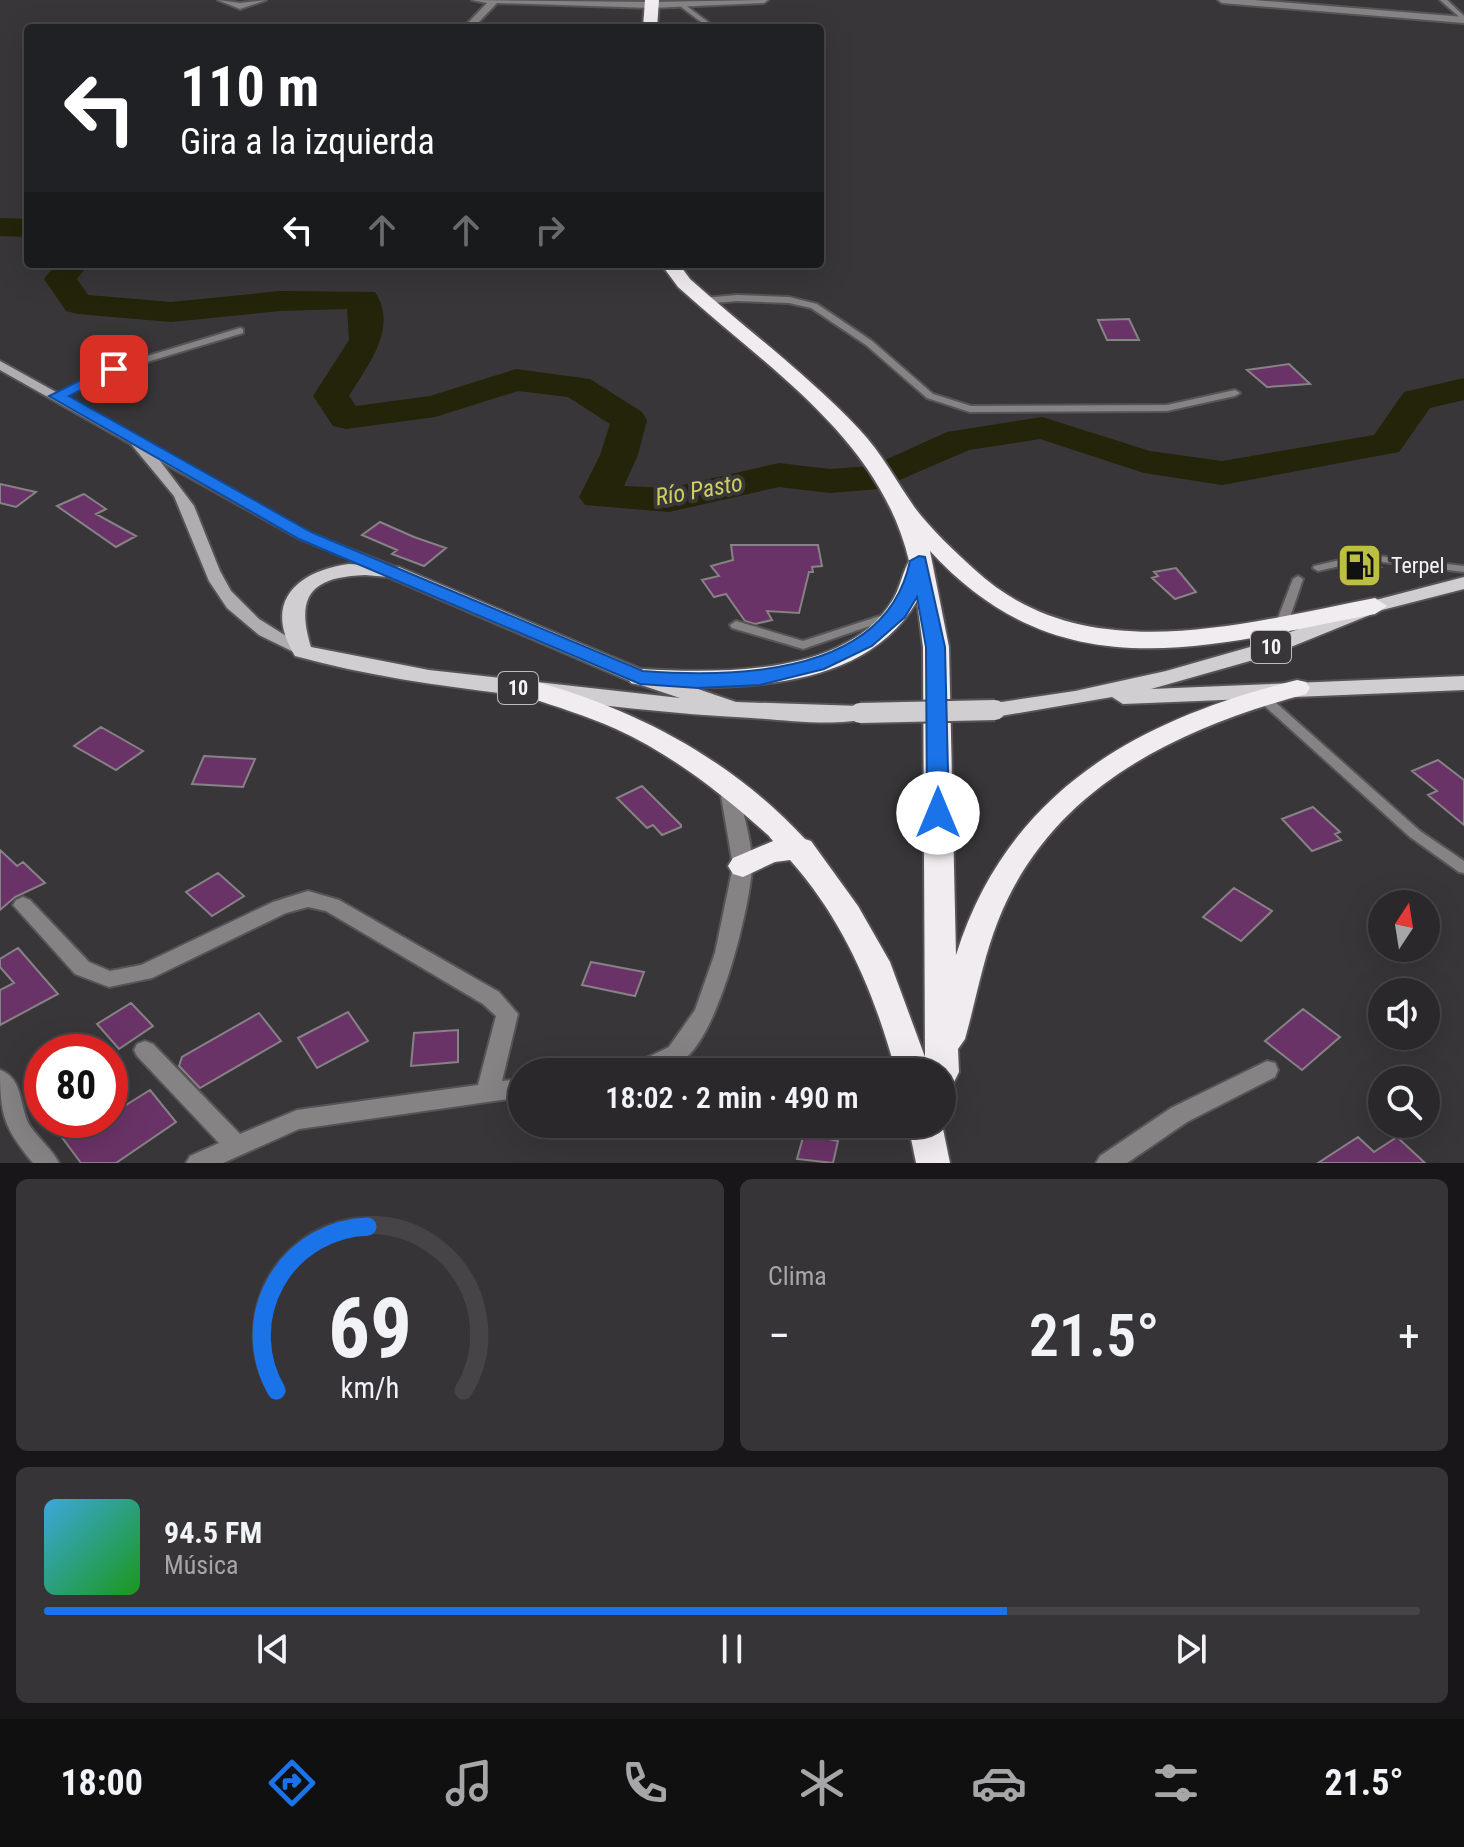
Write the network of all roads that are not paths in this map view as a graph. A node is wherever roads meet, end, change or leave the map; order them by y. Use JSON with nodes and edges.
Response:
{"nodes":[{"id":1,"x":222,"y":0,"type":"edge"},
{"id":2,"x":262,"y":0,"type":"edge"},
{"id":3,"x":476,"y":0,"type":"edge"},
{"id":4,"x":751,"y":0,"type":"edge"},
{"id":5,"x":764,"y":0,"type":"edge"},
{"id":6,"x":1222,"y":0,"type":"edge"},
{"id":7,"x":1443,"y":0,"type":"edge"},
{"id":8,"x":494,"y":1,"type":"edge"},
{"id":9,"x":652,"y":2,"type":"edge"},
{"id":10,"x":682,"y":5,"type":"junction"},
{"id":11,"x":1464,"y":20,"type":"edge"},
{"id":12,"x":472,"y":24,"type":"edge"},
{"id":13,"x":650,"y":24,"type":"edge"},
{"id":14,"x":708,"y":24,"type":"edge"},
{"id":15,"x":674,"y":268,"type":"edge"},
{"id":16,"x":703,"y":301,"type":"junction"},
{"id":17,"x":240,"y":331,"type":"dead end"},
{"id":18,"x":0,"y":365,"type":"edge"},
{"id":19,"x":1235,"y":393,"type":"dead end"},
{"id":20,"x":57,"y":396,"type":"junction"},
{"id":21,"x":131,"y":435,"type":"junction"},
{"id":22,"x":900,"y":500,"type":"junction"},
{"id":23,"x":1370,"y":558,"type":"dead end"},
{"id":24,"x":919,"y":561,"type":"junction"},
{"id":25,"x":1340,"y":563,"type":"dead end"},
{"id":26,"x":1318,"y":568,"type":"dead end"},
{"id":27,"x":1464,"y":569,"type":"edge"},
{"id":28,"x":392,"y":571,"type":"junction"},
{"id":29,"x":1298,"y":579,"type":"dead end"},
{"id":30,"x":1464,"y":583,"type":"edge"},
{"id":31,"x":1375,"y":606,"type":"junction"},
{"id":32,"x":898,"y":613,"type":"junction"},
{"id":33,"x":1282,"y":623,"type":"junction"},
{"id":34,"x":736,"y":625,"type":"dead end"},
{"id":35,"x":302,"y":651,"type":"junction"},
{"id":36,"x":640,"y":677,"type":"junction"},
{"id":37,"x":1464,"y":683,"type":"edge"},
{"id":38,"x":1297,"y":688,"type":"junction"},
{"id":39,"x":537,"y":691,"type":"junction"},
{"id":40,"x":1261,"y":695,"type":"junction"},
{"id":41,"x":1075,"y":698,"type":"junction"},
{"id":42,"x":738,"y":711,"type":"junction"},
{"id":43,"x":728,"y":782,"type":"junction"},
{"id":44,"x":801,"y":848,"type":"junction"},
{"id":45,"x":743,"y":866,"type":"junction"},
{"id":46,"x":1464,"y":868,"type":"edge"},
{"id":47,"x":23,"y":905,"type":"dead end"},
{"id":48,"x":145,"y":1050,"type":"dead end"},
{"id":49,"x":667,"y":1058,"type":"edge"},
{"id":50,"x":909,"y":1058,"type":"edge"},
{"id":51,"x":942,"y":1058,"type":"edge"},
{"id":52,"x":944,"y":1058,"type":"edge"},
{"id":53,"x":1267,"y":1070,"type":"dead end"},
{"id":54,"x":0,"y":1079,"type":"edge"},
{"id":55,"x":508,"y":1089,"type":"edge"},
{"id":56,"x":488,"y":1091,"type":"junction"},
{"id":57,"x":929,"y":1138,"type":"edge"},
{"id":58,"x":938,"y":1138,"type":"edge"},
{"id":59,"x":235,"y":1144,"type":"junction"},
{"id":60,"x":47,"y":1163,"type":"edge"},
{"id":61,"x":198,"y":1163,"type":"edge"},
{"id":62,"x":935,"y":1163,"type":"edge"},
{"id":63,"x":1108,"y":1163,"type":"edge"}],
"edges":[{"from":1,"to":2,"type":"street"},
{"from":3,"to":8,"type":"street"},
{"from":4,"to":5,"type":"street"},
{"from":4,"to":10,"type":"street"},
{"from":6,"to":11,"type":"street"},
{"from":7,"to":11,"type":"lane"},
{"from":8,"to":9,"type":"street"},
{"from":8,"to":12,"type":"street"},
{"from":9,"to":10,"type":"street"},
{"from":9,"to":13,"type":"highway"},
{"from":10,"to":14,"type":"lane"},
{"from":15,"to":16,"type":"highway"},
{"from":16,"to":19,"type":"lane"},
{"from":16,"to":22,"type":"highway"},
{"from":17,"to":20,"type":"lane"},
{"from":18,"to":20,"type":"main road","number":"10"},
{"from":20,"to":21,"type":"main road","number":"10"},
{"from":21,"to":28,"type":"main road","number":"10"},
{"from":21,"to":35,"type":"main road","number":"10"},
{"from":22,"to":24,"type":"highway"},
{"from":22,"to":33,"type":"highway"},
{"from":23,"to":27,"type":"lane"},
{"from":24,"to":32,"type":"highway"},
{"from":24,"to":51,"type":"highway"},
{"from":25,"to":26,"type":"lane"},
{"from":28,"to":35,"type":"main road"},
{"from":28,"to":36,"type":"main road","number":"10"},
{"from":29,"to":33,"type":"lane"},
{"from":30,"to":31,"type":"main road","number":"10"},
{"from":31,"to":33,"type":"highway"},
{"from":31,"to":41,"type":"main road","number":"10"},
{"from":32,"to":34,"type":"lane"},
{"from":32,"to":36,"type":"highway"},
{"from":35,"to":39,"type":"main road","number":"10"},
{"from":36,"to":42,"type":"main road","number":"10"},
{"from":37,"to":38,"type":"main road","number":"10"},
{"from":38,"to":40,"type":"highway"},
{"from":38,"to":41,"type":"main road","number":"10"},
{"from":39,"to":42,"type":"main road","number":"10"},
{"from":39,"to":43,"type":"highway"},
{"from":40,"to":46,"type":"lane"},
{"from":40,"to":52,"type":"highway"},
{"from":41,"to":42,"type":"main road","number":"10","bridge":true},
{"from":43,"to":44,"type":"highway"},
{"from":43,"to":45,"type":"street"},
{"from":44,"to":45,"type":"highway"},
{"from":44,"to":50,"type":"highway"},
{"from":45,"to":49,"type":"street"},
{"from":47,"to":56,"type":"street"},
{"from":48,"to":59,"type":"street"},
{"from":53,"to":63,"type":"street"},
{"from":54,"to":60,"type":"street"},
{"from":55,"to":56,"type":"street"},
{"from":56,"to":59,"type":"street"},
{"from":57,"to":62,"type":"highway"},
{"from":58,"to":62,"type":"highway"},
{"from":59,"to":61,"type":"street"}]}
